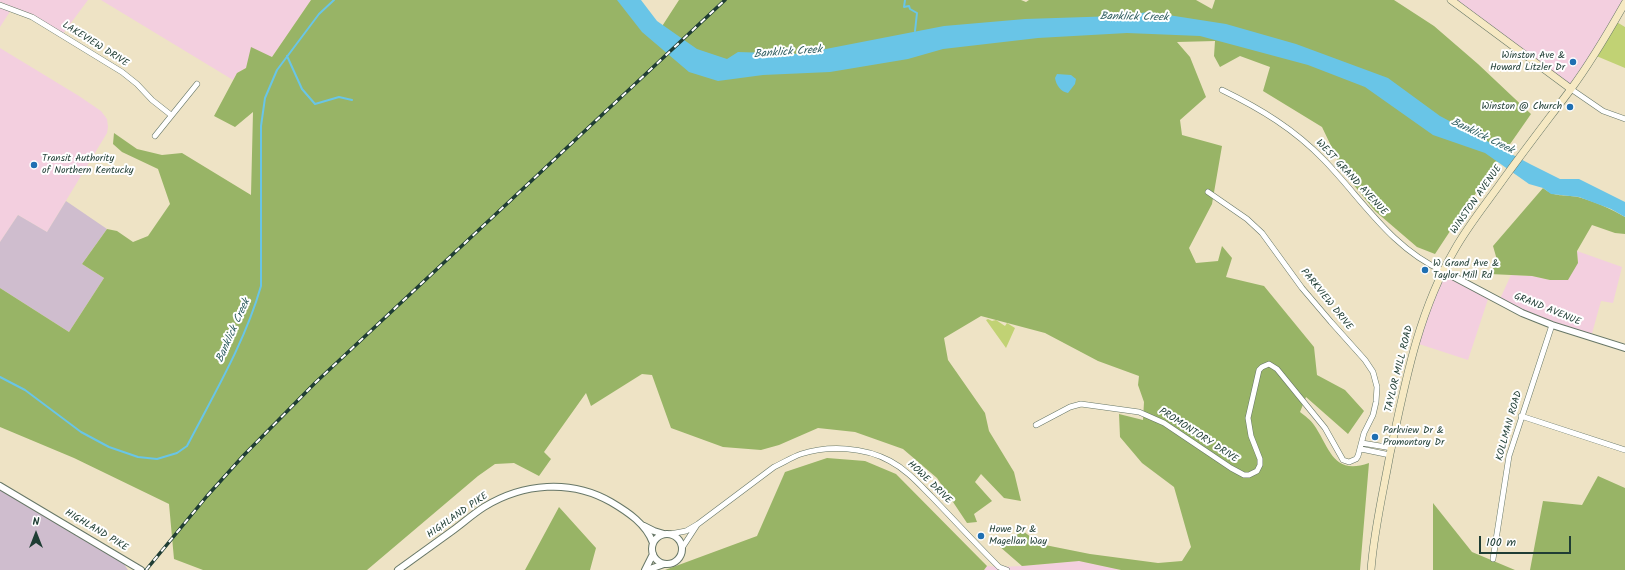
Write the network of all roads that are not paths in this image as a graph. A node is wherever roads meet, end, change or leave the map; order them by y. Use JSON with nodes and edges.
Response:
{"nodes":[{"id":1,"x":1451,"y":0,"type":"edge"},
{"id":2,"x":1625,"y":4,"type":"edge"},
{"id":3,"x":0,"y":5,"type":"edge"},
{"id":4,"x":197,"y":84,"type":"dead end"},
{"id":5,"x":1571,"y":89,"type":"junction"},
{"id":6,"x":1222,"y":90,"type":"dead end"},
{"id":7,"x":171,"y":115,"type":"junction"},
{"id":8,"x":1625,"y":119,"type":"edge"},
{"id":9,"x":155,"y":136,"type":"dead end"},
{"id":10,"x":1208,"y":192,"type":"dead end"},
{"id":11,"x":1443,"y":271,"type":"junction"},
{"id":12,"x":1552,"y":325,"type":"junction"},
{"id":13,"x":1625,"y":348,"type":"edge"},
{"id":14,"x":1521,"y":416,"type":"junction"},
{"id":15,"x":1036,"y":425,"type":"dead end"},
{"id":16,"x":1361,"y":446,"type":"junction"},
{"id":17,"x":1625,"y":450,"type":"edge"},
{"id":18,"x":1391,"y":452,"type":"junction"},
{"id":19,"x":0,"y":486,"type":"edge"},
{"id":20,"x":698,"y":524,"type":"junction"},
{"id":21,"x":642,"y":525,"type":"junction"},
{"id":22,"x":667,"y":534,"type":"junction"},
{"id":23,"x":653,"y":543,"type":"junction"},
{"id":24,"x":682,"y":548,"type":"junction"},
{"id":25,"x":653,"y":554,"type":"junction"},
{"id":26,"x":1492,"y":559,"type":"dead end"},
{"id":27,"x":665,"y":564,"type":"junction"},
{"id":28,"x":141,"y":570,"type":"edge"},
{"id":29,"x":398,"y":570,"type":"edge"},
{"id":30,"x":646,"y":570,"type":"edge"},
{"id":31,"x":1007,"y":570,"type":"edge"},
{"id":32,"x":1371,"y":570,"type":"edge"}],
"edges":[{"from":1,"to":5,"type":"main road"},
{"from":2,"to":5,"type":"main road","name":"WINSTON AVENUE"},
{"from":3,"to":7,"type":"street","name":"LAKEVIEW DRIVE"},
{"from":4,"to":7,"type":"street"},
{"from":5,"to":8,"type":"street"},
{"from":5,"to":11,"type":"main road","name":"WINSTON AVENUE"},
{"from":6,"to":11,"type":"street","name":"WEST GRAND AVENUE"},
{"from":7,"to":9,"type":"street"},
{"from":10,"to":16,"type":"street","name":"PARKVIEW DRIVE"},
{"from":11,"to":12,"type":"street","name":"GRAND AVENUE"},
{"from":11,"to":18,"type":"main road","name":"TAYLOR MILL ROAD"},
{"from":12,"to":13,"type":"street","name":"GRAND AVENUE"},
{"from":12,"to":14,"type":"street","name":"KOLLMAN ROAD"},
{"from":14,"to":17,"type":"street"},
{"from":14,"to":26,"type":"street","name":"KOLLMAN ROAD"},
{"from":15,"to":16,"type":"street","name":"PROMONTORY DRIVE"},
{"from":16,"to":18,"type":"street"},
{"from":18,"to":32,"type":"main road","name":"TAYLOR MILL ROAD"},
{"from":19,"to":28,"type":"street","name":"HIGHLAND PIKE"},
{"from":20,"to":22,"type":"street","name":"HOWE DRIVE"},
{"from":20,"to":24,"type":"street","name":"HOWE DRIVE"},
{"from":20,"to":31,"type":"street","name":"HOWE DRIVE"},
{"from":21,"to":22,"type":"street","name":"HIGHLAND PIKE"},
{"from":21,"to":23,"type":"street","name":"HIGHLAND PIKE"},
{"from":21,"to":29,"type":"street","name":"HIGHLAND PIKE"},
{"from":22,"to":23,"type":"street"},
{"from":22,"to":24,"type":"street"},
{"from":23,"to":25,"type":"street"},
{"from":24,"to":27,"type":"street"},
{"from":25,"to":27,"type":"street"},
{"from":25,"to":30,"type":"street"},
{"from":27,"to":30,"type":"street"}]}
